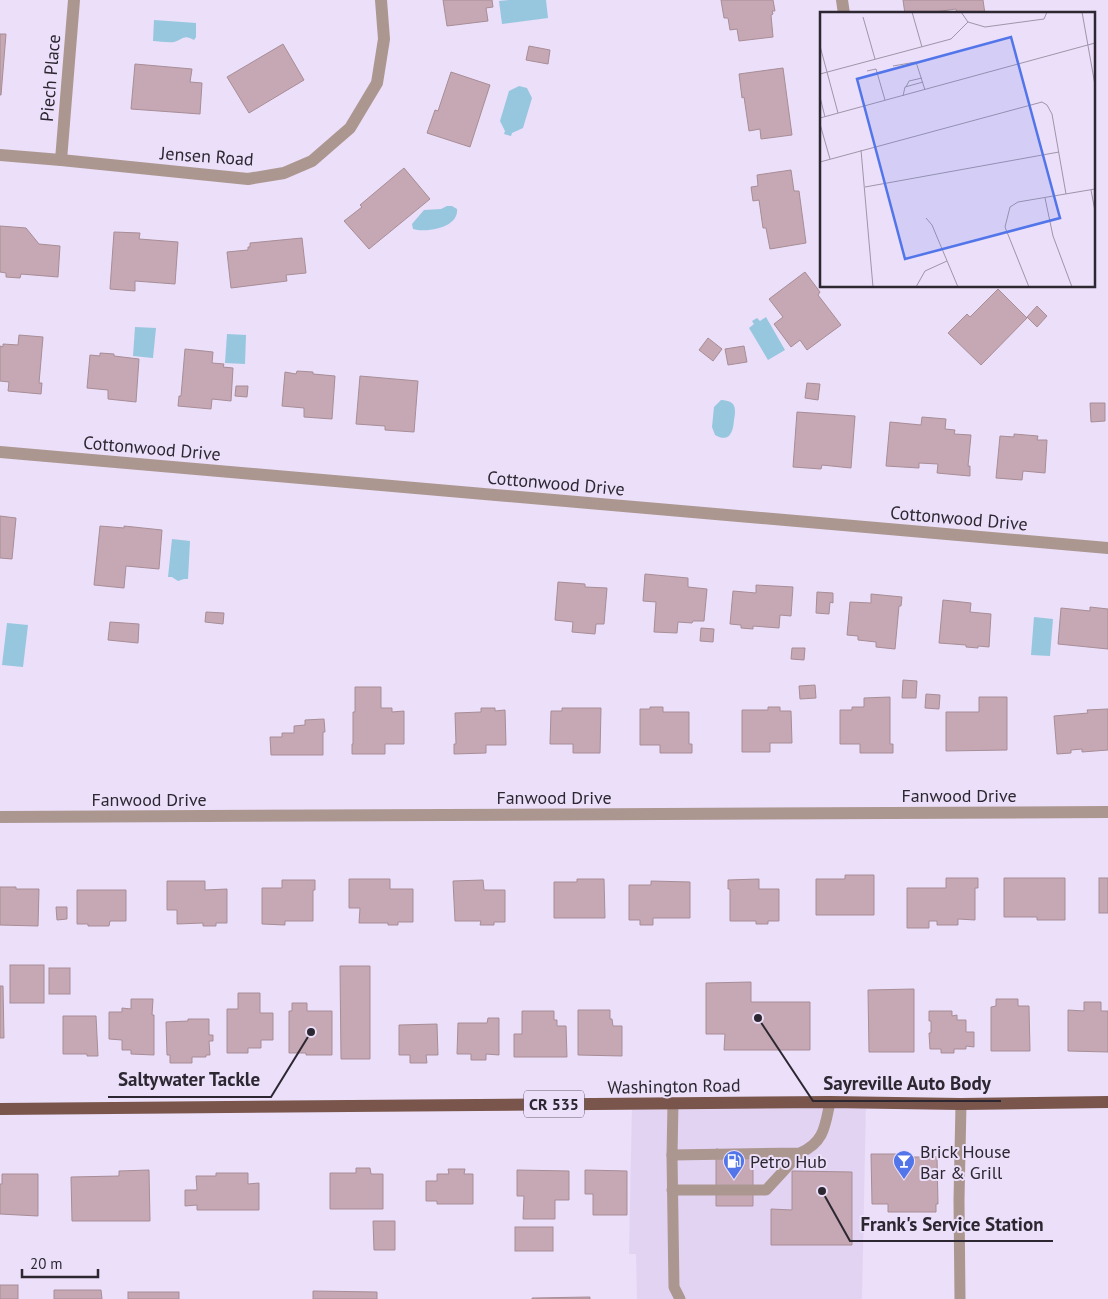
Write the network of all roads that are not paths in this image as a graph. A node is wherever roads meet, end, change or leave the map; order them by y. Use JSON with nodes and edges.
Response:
{"nodes":[{"id":1,"x":74,"y":0,"type":"edge"},
{"id":2,"x":381,"y":0,"type":"edge"},
{"id":3,"x":0,"y":155,"type":"edge"},
{"id":4,"x":61,"y":160,"type":"junction"},
{"id":5,"x":0,"y":452,"type":"edge"},
{"id":6,"x":1108,"y":548,"type":"edge"},
{"id":7,"x":1108,"y":812,"type":"edge"},
{"id":8,"x":0,"y":818,"type":"edge"},
{"id":9,"x":830,"y":1102,"type":"junction"},
{"id":10,"x":1108,"y":1102,"type":"edge"},
{"id":11,"x":673,"y":1103,"type":"junction"},
{"id":12,"x":961,"y":1104,"type":"junction"},
{"id":13,"x":0,"y":1109,"type":"edge"},
{"id":14,"x":800,"y":1153,"type":"junction"},
{"id":15,"x":672,"y":1155,"type":"junction"},
{"id":16,"x":672,"y":1190,"type":"junction"},
{"id":17,"x":680,"y":1299,"type":"edge"},
{"id":18,"x":960,"y":1299,"type":"edge"}],
"edges":[{"from":1,"to":4,"type":"street","name":"Piech Place"},
{"from":2,"to":4,"type":"street","name":"Jensen Road"},
{"from":3,"to":4,"type":"street","name":"Jensen Road"},
{"from":5,"to":6,"type":"street","name":"Cottonwood Drive"},
{"from":7,"to":8,"type":"street","name":"Fanwood Drive"},
{"from":9,"to":11,"type":"main road","name":"Washington Road","number":"CR 535"},
{"from":9,"to":12,"type":"main road","name":"Washington Road","number":"CR 535"},
{"from":9,"to":14,"type":"lane"},
{"from":10,"to":12,"type":"main road","name":"Washington Road","number":"CR 535"},
{"from":11,"to":13,"type":"main road","name":"Washington Road","number":"CR 535"},
{"from":11,"to":15,"type":"lane"},
{"from":12,"to":18,"type":"lane"},
{"from":14,"to":15,"type":"lane"},
{"from":14,"to":16,"type":"lane"},
{"from":15,"to":16,"type":"lane"},
{"from":16,"to":17,"type":"lane"}]}
